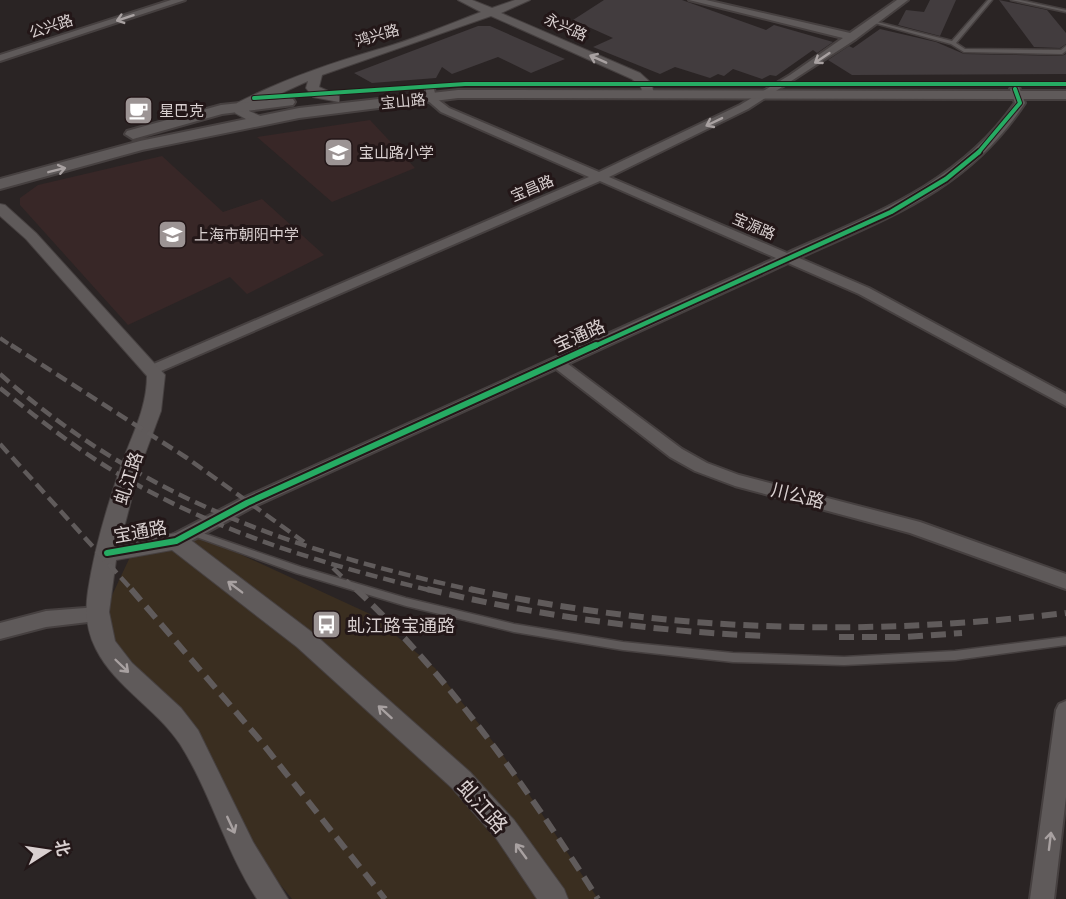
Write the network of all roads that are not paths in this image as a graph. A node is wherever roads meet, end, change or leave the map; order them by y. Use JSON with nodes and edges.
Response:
{"nodes":[{"id":1,"x":180,"y":0,"type":"edge"},
{"id":2,"x":463,"y":0,"type":"edge"},
{"id":3,"x":525,"y":0,"type":"edge"},
{"id":4,"x":694,"y":0,"type":"edge"},
{"id":5,"x":903,"y":0,"type":"edge"},
{"id":6,"x":990,"y":0,"type":"edge"},
{"id":7,"x":1012,"y":0,"type":"edge"},
{"id":8,"x":1066,"y":11,"type":"edge"},
{"id":9,"x":492,"y":12,"type":"junction"},
{"id":10,"x":873,"y":22,"type":"junction"},
{"id":11,"x":853,"y":37,"type":"junction"},
{"id":12,"x":953,"y":43,"type":"junction"},
{"id":13,"x":1065,"y":51,"type":"edge"},
{"id":14,"x":0,"y":58,"type":"edge"},
{"id":15,"x":317,"y":73,"type":"junction"},
{"id":16,"x":648,"y":90,"type":"junction"},
{"id":17,"x":1066,"y":90,"type":"edge"},
{"id":18,"x":771,"y":92,"type":"junction"},
{"id":19,"x":1017,"y":92,"type":"junction"},
{"id":20,"x":431,"y":95,"type":"junction"},
{"id":21,"x":1066,"y":95,"type":"edge"},
{"id":22,"x":334,"y":99,"type":"junction"},
{"id":23,"x":242,"y":106,"type":"junction"},
{"id":24,"x":260,"y":121,"type":"junction"},
{"id":25,"x":140,"y":146,"type":"junction"},
{"id":26,"x":0,"y":172,"type":"edge"},
{"id":27,"x":597,"y":178,"type":"junction"},
{"id":28,"x":0,"y":184,"type":"edge"},
{"id":29,"x":0,"y":208,"type":"edge"},
{"id":30,"x":790,"y":258,"type":"junction"},
{"id":31,"x":556,"y":362,"type":"junction"},
{"id":32,"x":154,"y":369,"type":"junction"},
{"id":33,"x":1066,"y":401,"type":"edge"},
{"id":34,"x":185,"y":537,"type":"junction"},
{"id":35,"x":107,"y":553,"type":"junction"},
{"id":36,"x":1066,"y":582,"type":"edge"},
{"id":37,"x":98,"y":615,"type":"junction"},
{"id":38,"x":0,"y":631,"type":"edge"},
{"id":39,"x":1066,"y":641,"type":"edge"},
{"id":40,"x":1066,"y":710,"type":"edge"},
{"id":41,"x":274,"y":899,"type":"edge"},
{"id":42,"x":554,"y":899,"type":"edge"},
{"id":43,"x":1042,"y":899,"type":"edge"}],
"edges":[{"from":1,"to":14,"type":"street","name":"公兴路","one_way":true},
{"from":2,"to":9,"type":"street","name":"永兴路"},
{"from":3,"to":9,"type":"street","name":"鸿兴路"},
{"from":4,"to":11,"type":"street"},
{"from":5,"to":10,"type":"street","name":"宝昌路"},
{"from":6,"to":12,"type":"lane"},
{"from":7,"to":8,"type":"lane"},
{"from":9,"to":15,"type":"street","name":"鸿兴路"},
{"from":16,"to":9,"type":"street","name":"永兴路","one_way":true},
{"from":10,"to":11,"type":"street","name":"宝昌路"},
{"from":10,"to":12,"type":"lane"},
{"from":11,"to":18,"type":"street","name":"宝昌路","one_way":true},
{"from":12,"to":13,"type":"lane"},
{"from":15,"to":22,"type":"street"},
{"from":15,"to":23,"type":"street","name":"鸿兴路"},
{"from":16,"to":18,"type":"main road","name":"宝山路"},
{"from":16,"to":20,"type":"main road","name":"宝山路"},
{"from":17,"to":19,"type":"main road","name":"宝山路"},
{"from":18,"to":19,"type":"main road","name":"宝山路"},
{"from":18,"to":27,"type":"street","name":"宝昌路","one_way":true},
{"from":19,"to":21,"type":"main road","name":"宝山路"},
{"from":19,"to":30,"type":"street","name":"宝通路"},
{"from":20,"to":22,"type":"main road","name":"宝山路"},
{"from":20,"to":24,"type":"main road","name":"宝山路"},
{"from":20,"to":27,"type":"street","name":"宝源路"},
{"from":22,"to":23,"type":"main road","name":"宝山路"},
{"from":23,"to":24,"type":"street"},
{"from":23,"to":25,"type":"main road"},
{"from":23,"to":26,"type":"main road","name":"宝山路"},
{"from":24,"to":25,"type":"main road","name":"宝山路"},
{"from":28,"to":25,"type":"main road","name":"宝山路","one_way":true},
{"from":27,"to":30,"type":"street","name":"宝源路"},
{"from":27,"to":32,"type":"street","name":"宝昌路"},
{"from":29,"to":32,"type":"street"},
{"from":30,"to":31,"type":"street","name":"宝通路"},
{"from":30,"to":33,"type":"street","name":"宝源路"},
{"from":31,"to":34,"type":"street","name":"宝通路"},
{"from":31,"to":36,"type":"street","name":"川公路"},
{"from":32,"to":35,"type":"street","name":"虬江路"},
{"from":34,"to":35,"type":"street","name":"宝通路"},
{"from":34,"to":39,"type":"lane"},
{"from":42,"to":34,"type":"street","name":"虬江路","one_way":true},
{"from":35,"to":37,"type":"street","name":"虬江路"},
{"from":37,"to":38,"type":"street"},
{"from":37,"to":41,"type":"street","name":"虬江路","one_way":true},
{"from":43,"to":40,"type":"street","one_way":true}]}
